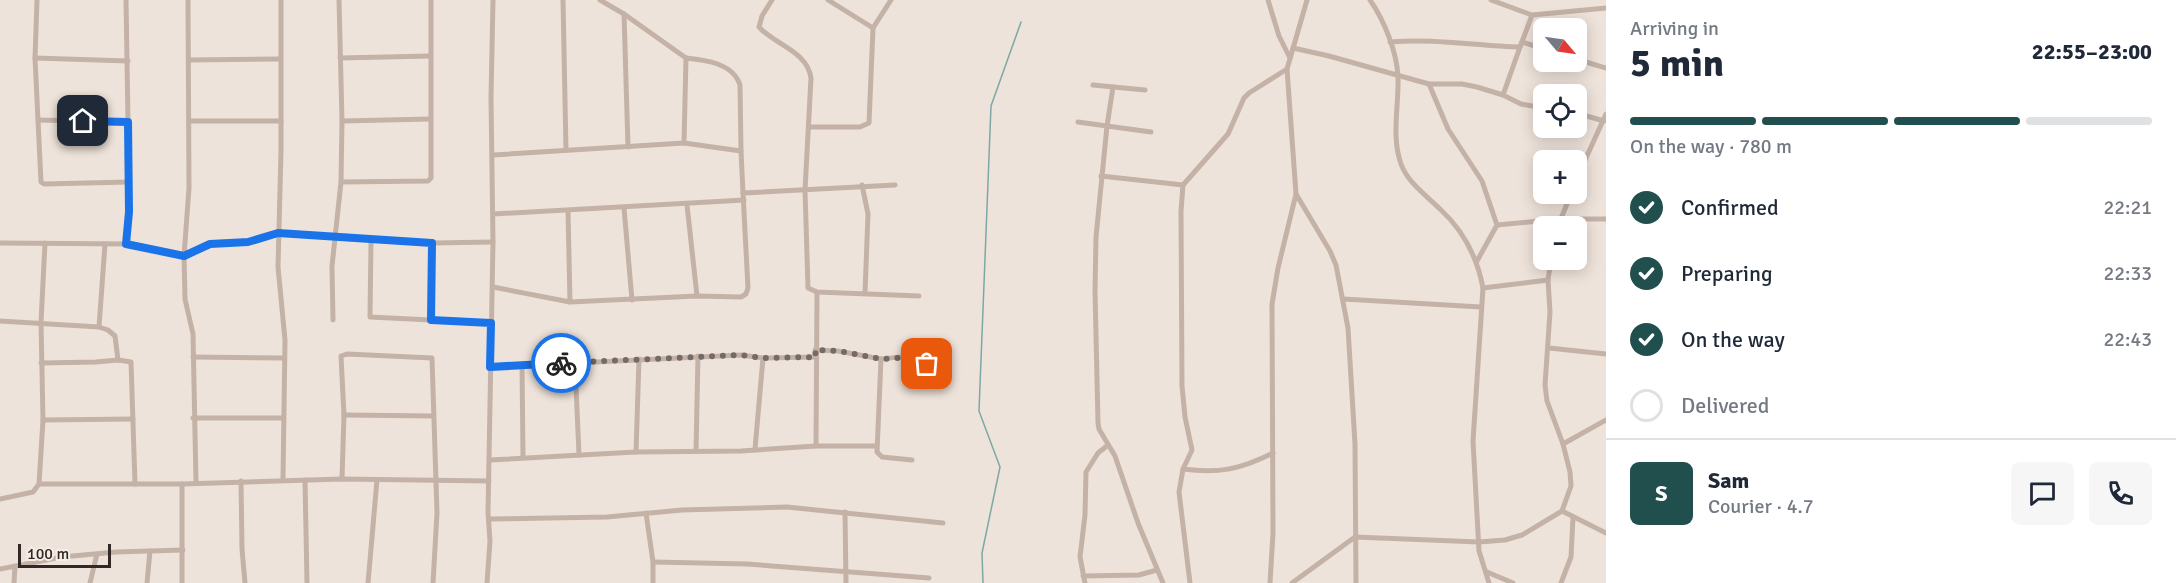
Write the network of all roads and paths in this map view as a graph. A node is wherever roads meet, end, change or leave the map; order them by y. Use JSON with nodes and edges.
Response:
{"nodes":[{"id":1,"x":37,"y":0,"type":"edge"},
{"id":2,"x":126,"y":0,"type":"edge"},
{"id":3,"x":188,"y":0,"type":"edge"},
{"id":4,"x":281,"y":0,"type":"edge"},
{"id":5,"x":339,"y":0,"type":"edge"},
{"id":6,"x":431,"y":0,"type":"edge"},
{"id":7,"x":494,"y":0,"type":"edge"},
{"id":8,"x":563,"y":0,"type":"edge"},
{"id":9,"x":600,"y":0,"type":"edge"},
{"id":10,"x":772,"y":0,"type":"edge"},
{"id":11,"x":828,"y":0,"type":"edge"},
{"id":12,"x":891,"y":0,"type":"edge"},
{"id":13,"x":1268,"y":0,"type":"edge"},
{"id":14,"x":1307,"y":0,"type":"edge"},
{"id":15,"x":1370,"y":0,"type":"edge"},
{"id":16,"x":1491,"y":0,"type":"edge"},
{"id":17,"x":1606,"y":8,"type":"edge"},
{"id":18,"x":624,"y":14,"type":"junction"},
{"id":19,"x":1532,"y":15,"type":"junction"},
{"id":20,"x":873,"y":28,"type":"junction"},
{"id":21,"x":1390,"y":42,"type":"junction"},
{"id":22,"x":1521,"y":45,"type":"junction"},
{"id":23,"x":1533,"y":47,"type":"edge"},
{"id":24,"x":1293,"y":48,"type":"junction"},
{"id":25,"x":430,"y":56,"type":"junction"},
{"id":26,"x":35,"y":58,"type":"junction"},
{"id":27,"x":340,"y":58,"type":"junction"},
{"id":28,"x":686,"y":58,"type":"junction"},
{"id":29,"x":1290,"y":58,"type":"junction"},
{"id":30,"x":280,"y":59,"type":"junction"},
{"id":31,"x":189,"y":60,"type":"junction"},
{"id":32,"x":128,"y":61,"type":"junction"},
{"id":33,"x":1587,"y":62,"type":"edge"},
{"id":34,"x":1606,"y":68,"type":"edge"},
{"id":35,"x":1287,"y":69,"type":"junction"},
{"id":36,"x":1398,"y":76,"type":"junction"},
{"id":37,"x":1429,"y":84,"type":"junction"},
{"id":38,"x":1093,"y":85,"type":"dead end"},
{"id":39,"x":1113,"y":87,"type":"junction"},
{"id":40,"x":1145,"y":90,"type":"dead end"},
{"id":41,"x":1503,"y":95,"type":"junction"},
{"id":42,"x":1533,"y":106,"type":"edge"},
{"id":43,"x":1587,"y":115,"type":"edge"},
{"id":44,"x":1605,"y":118,"type":"edge"},
{"id":45,"x":430,"y":119,"type":"junction"},
{"id":46,"x":38,"y":120,"type":"junction"},
{"id":47,"x":190,"y":121,"type":"junction"},
{"id":48,"x":281,"y":121,"type":"junction"},
{"id":49,"x":342,"y":121,"type":"junction"},
{"id":50,"x":128,"y":122,"type":"junction"},
{"id":51,"x":1078,"y":122,"type":"dead end"},
{"id":52,"x":1107,"y":126,"type":"junction"},
{"id":53,"x":809,"y":127,"type":"junction"},
{"id":54,"x":1151,"y":132,"type":"dead end"},
{"id":55,"x":684,"y":143,"type":"junction"},
{"id":56,"x":628,"y":147,"type":"junction"},
{"id":57,"x":566,"y":150,"type":"junction"},
{"id":58,"x":741,"y":151,"type":"junction"},
{"id":59,"x":493,"y":155,"type":"junction"},
{"id":60,"x":1587,"y":156,"type":"edge"},
{"id":61,"x":1101,"y":176,"type":"junction"},
{"id":62,"x":129,"y":182,"type":"junction"},
{"id":63,"x":341,"y":182,"type":"junction"},
{"id":64,"x":862,"y":185,"type":"junction"},
{"id":65,"x":895,"y":185,"type":"dead end"},
{"id":66,"x":1183,"y":185,"type":"junction"},
{"id":67,"x":805,"y":190,"type":"junction"},
{"id":68,"x":743,"y":194,"type":"junction"},
{"id":69,"x":1296,"y":194,"type":"junction"},
{"id":70,"x":744,"y":201,"type":"junction"},
{"id":71,"x":687,"y":205,"type":"junction"},
{"id":72,"x":624,"y":208,"type":"junction"},
{"id":73,"x":568,"y":211,"type":"junction"},
{"id":74,"x":494,"y":214,"type":"junction"},
{"id":75,"x":1587,"y":219,"type":"edge"},
{"id":76,"x":1606,"y":219,"type":"edge"},
{"id":77,"x":1533,"y":222,"type":"edge"},
{"id":78,"x":1497,"y":225,"type":"junction"},
{"id":79,"x":278,"y":233,"type":"junction"},
{"id":80,"x":335,"y":237,"type":"junction"},
{"id":81,"x":371,"y":241,"type":"junction"},
{"id":82,"x":494,"y":242,"type":"junction"},
{"id":83,"x":0,"y":243,"type":"edge"},
{"id":84,"x":45,"y":243,"type":"junction"},
{"id":85,"x":432,"y":243,"type":"junction"},
{"id":86,"x":105,"y":244,"type":"junction"},
{"id":87,"x":126,"y":244,"type":"junction"},
{"id":88,"x":184,"y":256,"type":"junction"},
{"id":89,"x":1477,"y":261,"type":"junction"},
{"id":90,"x":1550,"y":270,"type":"edge"},
{"id":91,"x":1548,"y":280,"type":"junction"},
{"id":92,"x":493,"y":288,"type":"junction"},
{"id":93,"x":1483,"y":288,"type":"junction"},
{"id":94,"x":817,"y":292,"type":"junction"},
{"id":95,"x":865,"y":293,"type":"junction"},
{"id":96,"x":697,"y":296,"type":"junction"},
{"id":97,"x":919,"y":296,"type":"dead end"},
{"id":98,"x":1343,"y":299,"type":"junction"},
{"id":99,"x":632,"y":300,"type":"junction"},
{"id":100,"x":570,"y":302,"type":"junction"},
{"id":101,"x":1481,"y":307,"type":"junction"},
{"id":102,"x":333,"y":320,"type":"dead end"},
{"id":103,"x":431,"y":320,"type":"junction"},
{"id":104,"x":0,"y":321,"type":"edge"},
{"id":105,"x":41,"y":322,"type":"junction"},
{"id":106,"x":491,"y":323,"type":"junction"},
{"id":107,"x":99,"y":327,"type":"junction"},
{"id":108,"x":1548,"y":348,"type":"junction"},
{"id":109,"x":815,"y":350,"type":"junction"},
{"id":110,"x":1606,"y":354,"type":"edge"},
{"id":111,"x":698,"y":356,"type":"junction"},
{"id":112,"x":193,"y":357,"type":"junction"},
{"id":113,"x":816,"y":357,"type":"junction"},
{"id":114,"x":284,"y":358,"type":"junction"},
{"id":115,"x":763,"y":358,"type":"junction"},
{"id":116,"x":639,"y":359,"type":"junction"},
{"id":117,"x":881,"y":359,"type":"junction"},
{"id":118,"x":118,"y":360,"type":"junction"},
{"id":119,"x":41,"y":363,"type":"junction"},
{"id":120,"x":575,"y":363,"type":"junction"},
{"id":121,"x":522,"y":364,"type":"junction"},
{"id":122,"x":490,"y":367,"type":"junction"},
{"id":123,"x":932,"y":368,"type":"dead end"},
{"id":124,"x":344,"y":415,"type":"junction"},
{"id":125,"x":433,"y":416,"type":"junction"},
{"id":126,"x":193,"y":418,"type":"junction"},
{"id":127,"x":283,"y":418,"type":"junction"},
{"id":128,"x":133,"y":419,"type":"junction"},
{"id":129,"x":43,"y":420,"type":"junction"},
{"id":130,"x":1606,"y":420,"type":"edge"},
{"id":131,"x":1563,"y":444,"type":"junction"},
{"id":132,"x":1108,"y":445,"type":"junction"},
{"id":133,"x":816,"y":446,"type":"junction"},
{"id":134,"x":876,"y":446,"type":"junction"},
{"id":135,"x":755,"y":449,"type":"junction"},
{"id":136,"x":696,"y":451,"type":"junction"},
{"id":137,"x":636,"y":452,"type":"junction"},
{"id":138,"x":1273,"y":453,"type":"junction"},
{"id":139,"x":579,"y":455,"type":"junction"},
{"id":140,"x":523,"y":457,"type":"junction"},
{"id":141,"x":490,"y":460,"type":"junction"},
{"id":142,"x":912,"y":460,"type":"dead end"},
{"id":143,"x":1183,"y":469,"type":"junction"},
{"id":144,"x":342,"y":478,"type":"junction"},
{"id":145,"x":283,"y":479,"type":"junction"},
{"id":146,"x":305,"y":480,"type":"junction"},
{"id":147,"x":377,"y":480,"type":"junction"},
{"id":148,"x":435,"y":480,"type":"junction"},
{"id":149,"x":241,"y":481,"type":"junction"},
{"id":150,"x":489,"y":481,"type":"junction"},
{"id":151,"x":196,"y":483,"type":"junction"},
{"id":152,"x":39,"y":484,"type":"junction"},
{"id":153,"x":135,"y":484,"type":"junction"},
{"id":154,"x":182,"y":484,"type":"junction"},
{"id":155,"x":0,"y":499,"type":"edge"},
{"id":156,"x":1562,"y":511,"type":"junction"},
{"id":157,"x":845,"y":512,"type":"junction"},
{"id":158,"x":646,"y":513,"type":"junction"},
{"id":159,"x":1573,"y":518,"type":"junction"},
{"id":160,"x":489,"y":519,"type":"junction"},
{"id":161,"x":943,"y":523,"type":"dead end"},
{"id":162,"x":1606,"y":533,"type":"edge"},
{"id":163,"x":1355,"y":537,"type":"junction"},
{"id":164,"x":1479,"y":542,"type":"junction"},
{"id":165,"x":183,"y":550,"type":"junction"},
{"id":166,"x":150,"y":551,"type":"junction"},
{"id":167,"x":97,"y":554,"type":"junction"},
{"id":168,"x":653,"y":562,"type":"junction"},
{"id":169,"x":15,"y":567,"type":"junction"},
{"id":170,"x":0,"y":569,"type":"edge"},
{"id":171,"x":845,"y":570,"type":"junction"},
{"id":172,"x":1157,"y":570,"type":"junction"},
{"id":173,"x":1487,"y":572,"type":"junction"},
{"id":174,"x":1083,"y":576,"type":"junction"},
{"id":175,"x":929,"y":578,"type":"dead end"},
{"id":176,"x":14,"y":583,"type":"edge"},
{"id":177,"x":90,"y":583,"type":"edge"},
{"id":178,"x":147,"y":583,"type":"edge"},
{"id":179,"x":182,"y":583,"type":"edge"},
{"id":180,"x":245,"y":583,"type":"edge"},
{"id":181,"x":307,"y":583,"type":"edge"},
{"id":182,"x":368,"y":583,"type":"edge"},
{"id":183,"x":433,"y":583,"type":"edge"},
{"id":184,"x":487,"y":583,"type":"edge"},
{"id":185,"x":653,"y":583,"type":"edge"},
{"id":186,"x":846,"y":583,"type":"edge"},
{"id":187,"x":1085,"y":583,"type":"edge"},
{"id":188,"x":1163,"y":583,"type":"edge"},
{"id":189,"x":1190,"y":583,"type":"edge"},
{"id":190,"x":1270,"y":583,"type":"edge"},
{"id":191,"x":1292,"y":583,"type":"edge"},
{"id":192,"x":1356,"y":583,"type":"edge"},
{"id":193,"x":1489,"y":583,"type":"edge"},
{"id":194,"x":1514,"y":583,"type":"edge"},
{"id":195,"x":1561,"y":583,"type":"edge"}],
"edges":[{"from":1,"to":26,"type":"street"},
{"from":2,"to":32,"type":"street"},
{"from":3,"to":31,"type":"street"},
{"from":4,"to":30,"type":"street"},
{"from":5,"to":27,"type":"street"},
{"from":6,"to":25,"type":"street"},
{"from":7,"to":59,"type":"street"},
{"from":8,"to":57,"type":"street"},
{"from":9,"to":18,"type":"street"},
{"from":10,"to":53,"type":"street"},
{"from":11,"to":20,"type":"street"},
{"from":12,"to":20,"type":"street"},
{"from":13,"to":29,"type":"street"},
{"from":14,"to":24,"type":"street"},
{"from":15,"to":21,"type":"street"},
{"from":16,"to":19,"type":"street"},
{"from":17,"to":19,"type":"street"},
{"from":18,"to":28,"type":"street"},
{"from":18,"to":56,"type":"street"},
{"from":19,"to":22,"type":"street"},
{"from":20,"to":53,"type":"street"},
{"from":21,"to":22,"type":"street"},
{"from":21,"to":36,"type":"street"},
{"from":22,"to":23,"type":"street"},
{"from":22,"to":41,"type":"street"},
{"from":24,"to":29,"type":"street"},
{"from":24,"to":36,"type":"street"},
{"from":25,"to":27,"type":"street"},
{"from":25,"to":45,"type":"street"},
{"from":26,"to":32,"type":"street"},
{"from":26,"to":46,"type":"street"},
{"from":27,"to":49,"type":"street"},
{"from":28,"to":55,"type":"street"},
{"from":28,"to":58,"type":"street"},
{"from":29,"to":35,"type":"street"},
{"from":30,"to":31,"type":"street"},
{"from":30,"to":48,"type":"street"},
{"from":31,"to":47,"type":"street"},
{"from":32,"to":50,"type":"street"},
{"from":33,"to":34,"type":"street"},
{"from":35,"to":66,"type":"street"},
{"from":35,"to":69,"type":"street"},
{"from":36,"to":37,"type":"street"},
{"from":36,"to":89,"type":"street"},
{"from":37,"to":41,"type":"street"},
{"from":37,"to":78,"type":"street"},
{"from":38,"to":39,"type":"street"},
{"from":39,"to":40,"type":"street"},
{"from":39,"to":52,"type":"street"},
{"from":41,"to":42,"type":"street"},
{"from":43,"to":44,"type":"street"},
{"from":44,"to":60,"type":"street"},
{"from":45,"to":49,"type":"street"},
{"from":45,"to":63,"type":"street"},
{"from":46,"to":50,"type":"street"},
{"from":46,"to":62,"type":"street"},
{"from":47,"to":48,"type":"street"},
{"from":47,"to":88,"type":"street"},
{"from":48,"to":79,"type":"street"},
{"from":49,"to":63,"type":"street"},
{"from":50,"to":62,"type":"street"},
{"from":51,"to":52,"type":"street"},
{"from":52,"to":54,"type":"street"},
{"from":52,"to":61,"type":"street"},
{"from":53,"to":67,"type":"street"},
{"from":55,"to":56,"type":"street"},
{"from":55,"to":58,"type":"street"},
{"from":56,"to":57,"type":"street"},
{"from":57,"to":59,"type":"street"},
{"from":58,"to":68,"type":"street"},
{"from":59,"to":74,"type":"street"},
{"from":61,"to":66,"type":"street"},
{"from":61,"to":132,"type":"street"},
{"from":62,"to":87,"type":"street"},
{"from":63,"to":80,"type":"street"},
{"from":64,"to":65,"type":"street"},
{"from":64,"to":67,"type":"street"},
{"from":64,"to":95,"type":"street"},
{"from":66,"to":143,"type":"street"},
{"from":67,"to":68,"type":"street"},
{"from":67,"to":94,"type":"street"},
{"from":68,"to":70,"type":"street"},
{"from":69,"to":98,"type":"street"},
{"from":69,"to":138,"type":"street"},
{"from":70,"to":71,"type":"street"},
{"from":70,"to":96,"type":"street"},
{"from":71,"to":72,"type":"street"},
{"from":71,"to":96,"type":"street"},
{"from":72,"to":73,"type":"street"},
{"from":72,"to":99,"type":"street"},
{"from":73,"to":74,"type":"street"},
{"from":73,"to":100,"type":"street"},
{"from":74,"to":82,"type":"street"},
{"from":75,"to":76,"type":"street"},
{"from":77,"to":78,"type":"street"},
{"from":78,"to":89,"type":"street"},
{"from":79,"to":80,"type":"street"},
{"from":79,"to":88,"type":"street"},
{"from":79,"to":114,"type":"street"},
{"from":80,"to":81,"type":"street"},
{"from":80,"to":102,"type":"street"},
{"from":81,"to":85,"type":"street"},
{"from":81,"to":103,"type":"street"},
{"from":82,"to":85,"type":"street"},
{"from":82,"to":92,"type":"street"},
{"from":83,"to":84,"type":"street"},
{"from":84,"to":86,"type":"street"},
{"from":84,"to":105,"type":"street"},
{"from":85,"to":103,"type":"street"},
{"from":86,"to":87,"type":"street"},
{"from":86,"to":107,"type":"street"},
{"from":87,"to":88,"type":"street"},
{"from":88,"to":112,"type":"street"},
{"from":89,"to":93,"type":"street"},
{"from":90,"to":91,"type":"street"},
{"from":91,"to":93,"type":"street"},
{"from":91,"to":108,"type":"street"},
{"from":92,"to":100,"type":"street"},
{"from":92,"to":106,"type":"street"},
{"from":93,"to":101,"type":"street"},
{"from":94,"to":95,"type":"street"},
{"from":94,"to":109,"type":"street"},
{"from":95,"to":97,"type":"street"},
{"from":96,"to":99,"type":"street"},
{"from":98,"to":101,"type":"street"},
{"from":98,"to":163,"type":"street"},
{"from":99,"to":100,"type":"street"},
{"from":101,"to":164,"type":"street"},
{"from":103,"to":106,"type":"street"},
{"from":104,"to":105,"type":"street"},
{"from":105,"to":107,"type":"street"},
{"from":105,"to":119,"type":"street"},
{"from":106,"to":122,"type":"street"},
{"from":107,"to":118,"type":"street"},
{"from":108,"to":110,"type":"street"},
{"from":108,"to":131,"type":"street"},
{"from":109,"to":113,"type":"street"},
{"from":109,"to":117,"type":"street"},
{"from":111,"to":115,"type":"street"},
{"from":111,"to":116,"type":"street"},
{"from":111,"to":136,"type":"street"},
{"from":112,"to":114,"type":"street"},
{"from":112,"to":126,"type":"street"},
{"from":113,"to":115,"type":"street"},
{"from":113,"to":133,"type":"street"},
{"from":114,"to":127,"type":"street"},
{"from":115,"to":135,"type":"street"},
{"from":116,"to":120,"type":"street"},
{"from":116,"to":137,"type":"street"},
{"from":117,"to":123,"type":"street"},
{"from":117,"to":134,"type":"street"},
{"from":118,"to":119,"type":"street"},
{"from":118,"to":128,"type":"street"},
{"from":119,"to":129,"type":"street"},
{"from":120,"to":121,"type":"street"},
{"from":120,"to":139,"type":"street"},
{"from":121,"to":122,"type":"street"},
{"from":121,"to":140,"type":"street"},
{"from":122,"to":141,"type":"street"},
{"from":124,"to":125,"type":"street"},
{"from":124,"to":125,"type":"street"},
{"from":124,"to":144,"type":"street"},
{"from":125,"to":148,"type":"street"},
{"from":126,"to":127,"type":"street"},
{"from":126,"to":151,"type":"street"},
{"from":127,"to":145,"type":"street"},
{"from":128,"to":129,"type":"street"},
{"from":128,"to":153,"type":"street"},
{"from":129,"to":152,"type":"street"},
{"from":130,"to":131,"type":"street"},
{"from":131,"to":156,"type":"street"},
{"from":132,"to":172,"type":"street"},
{"from":132,"to":174,"type":"street"},
{"from":133,"to":134,"type":"street"},
{"from":133,"to":135,"type":"street"},
{"from":134,"to":142,"type":"street"},
{"from":135,"to":136,"type":"street"},
{"from":136,"to":137,"type":"street"},
{"from":137,"to":139,"type":"street"},
{"from":138,"to":143,"type":"street"},
{"from":138,"to":190,"type":"street"},
{"from":139,"to":140,"type":"street"},
{"from":140,"to":141,"type":"street"},
{"from":141,"to":150,"type":"street"},
{"from":143,"to":189,"type":"street"},
{"from":144,"to":146,"type":"street"},
{"from":144,"to":147,"type":"street"},
{"from":145,"to":146,"type":"street"},
{"from":145,"to":149,"type":"street"},
{"from":146,"to":181,"type":"street"},
{"from":147,"to":148,"type":"street"},
{"from":147,"to":182,"type":"street"},
{"from":148,"to":150,"type":"street"},
{"from":148,"to":183,"type":"street"},
{"from":149,"to":151,"type":"street"},
{"from":149,"to":180,"type":"street"},
{"from":150,"to":160,"type":"street"},
{"from":151,"to":154,"type":"street"},
{"from":152,"to":153,"type":"street"},
{"from":152,"to":155,"type":"street"},
{"from":153,"to":154,"type":"street"},
{"from":154,"to":165,"type":"street"},
{"from":156,"to":159,"type":"street"},
{"from":156,"to":164,"type":"street"},
{"from":157,"to":158,"type":"street"},
{"from":157,"to":161,"type":"street"},
{"from":157,"to":171,"type":"street"},
{"from":158,"to":160,"type":"street"},
{"from":158,"to":168,"type":"street"},
{"from":159,"to":162,"type":"street"},
{"from":159,"to":195,"type":"street"},
{"from":160,"to":184,"type":"street"},
{"from":163,"to":164,"type":"street"},
{"from":163,"to":191,"type":"street"},
{"from":163,"to":192,"type":"street"},
{"from":164,"to":173,"type":"street"},
{"from":165,"to":166,"type":"street"},
{"from":165,"to":179,"type":"street"},
{"from":166,"to":167,"type":"street"},
{"from":166,"to":178,"type":"street"},
{"from":167,"to":169,"type":"street"},
{"from":167,"to":177,"type":"street"},
{"from":168,"to":171,"type":"street"},
{"from":168,"to":185,"type":"street"},
{"from":169,"to":170,"type":"street"},
{"from":169,"to":176,"type":"street"},
{"from":171,"to":175,"type":"street"},
{"from":171,"to":186,"type":"street"},
{"from":172,"to":174,"type":"street"},
{"from":172,"to":188,"type":"street"},
{"from":173,"to":193,"type":"street"},
{"from":173,"to":194,"type":"street"},
{"from":174,"to":187,"type":"street"}]}
